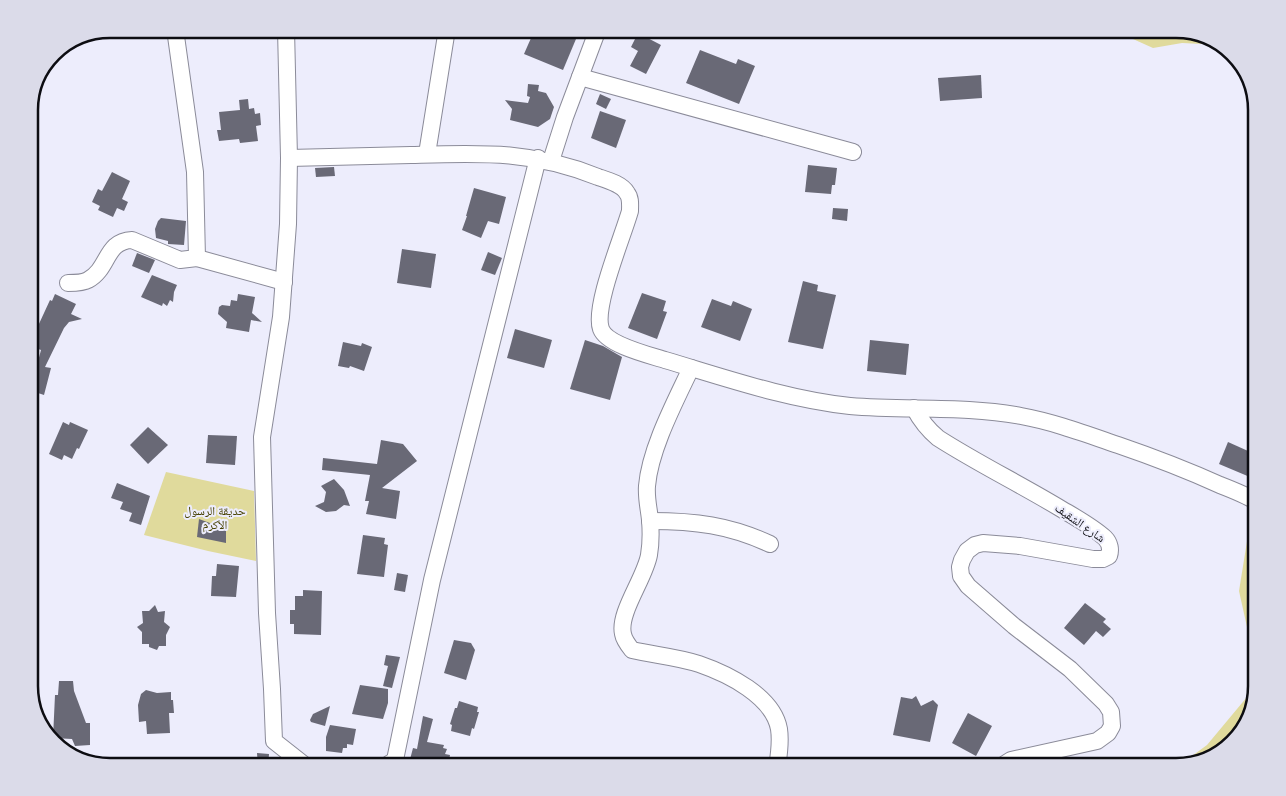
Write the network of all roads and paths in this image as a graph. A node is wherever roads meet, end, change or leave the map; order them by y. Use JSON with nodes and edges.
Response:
{"nodes":[{"id":1,"x":176,"y":38,"type":"edge"},
{"id":2,"x":286,"y":38,"type":"edge"},
{"id":3,"x":446,"y":38,"type":"edge"},
{"id":4,"x":595,"y":38,"type":"edge"},
{"id":5,"x":580,"y":77,"type":"junction"},
{"id":6,"x":853,"y":152,"type":"dead end"},
{"id":7,"x":427,"y":154,"type":"junction"},
{"id":8,"x":289,"y":158,"type":"junction"},
{"id":9,"x":544,"y":160,"type":"junction"},
{"id":10,"x":197,"y":258,"type":"junction"},
{"id":11,"x":284,"y":282,"type":"junction"},
{"id":12,"x":68,"y":283,"type":"dead end"},
{"id":13,"x":691,"y":368,"type":"junction"},
{"id":14,"x":914,"y":408,"type":"junction"},
{"id":15,"x":1248,"y":498,"type":"edge"},
{"id":16,"x":650,"y":521,"type":"junction"},
{"id":17,"x":770,"y":544,"type":"dead end"},
{"id":18,"x":295,"y":758,"type":"edge"},
{"id":19,"x":395,"y":758,"type":"edge"},
{"id":20,"x":778,"y":758,"type":"edge"},
{"id":21,"x":1020,"y":758,"type":"edge"}],
"edges":[{"from":1,"to":10,"type":"street"},
{"from":2,"to":8,"type":"street"},
{"from":3,"to":7,"type":"street"},
{"from":4,"to":5,"type":"street"},
{"from":5,"to":6,"type":"street"},
{"from":5,"to":9,"type":"street"},
{"from":7,"to":8,"type":"street"},
{"from":7,"to":9,"type":"street"},
{"from":8,"to":11,"type":"street"},
{"from":9,"to":13,"type":"street"},
{"from":9,"to":19,"type":"street"},
{"from":10,"to":11,"type":"street"},
{"from":10,"to":12,"type":"street"},
{"from":11,"to":18,"type":"street"},
{"from":13,"to":14,"type":"street"},
{"from":13,"to":16,"type":"street"},
{"from":14,"to":15,"type":"street"},
{"from":14,"to":21,"type":"street","name":"شارع الشقيف"},
{"from":16,"to":17,"type":"street"},
{"from":16,"to":20,"type":"street"}]}
